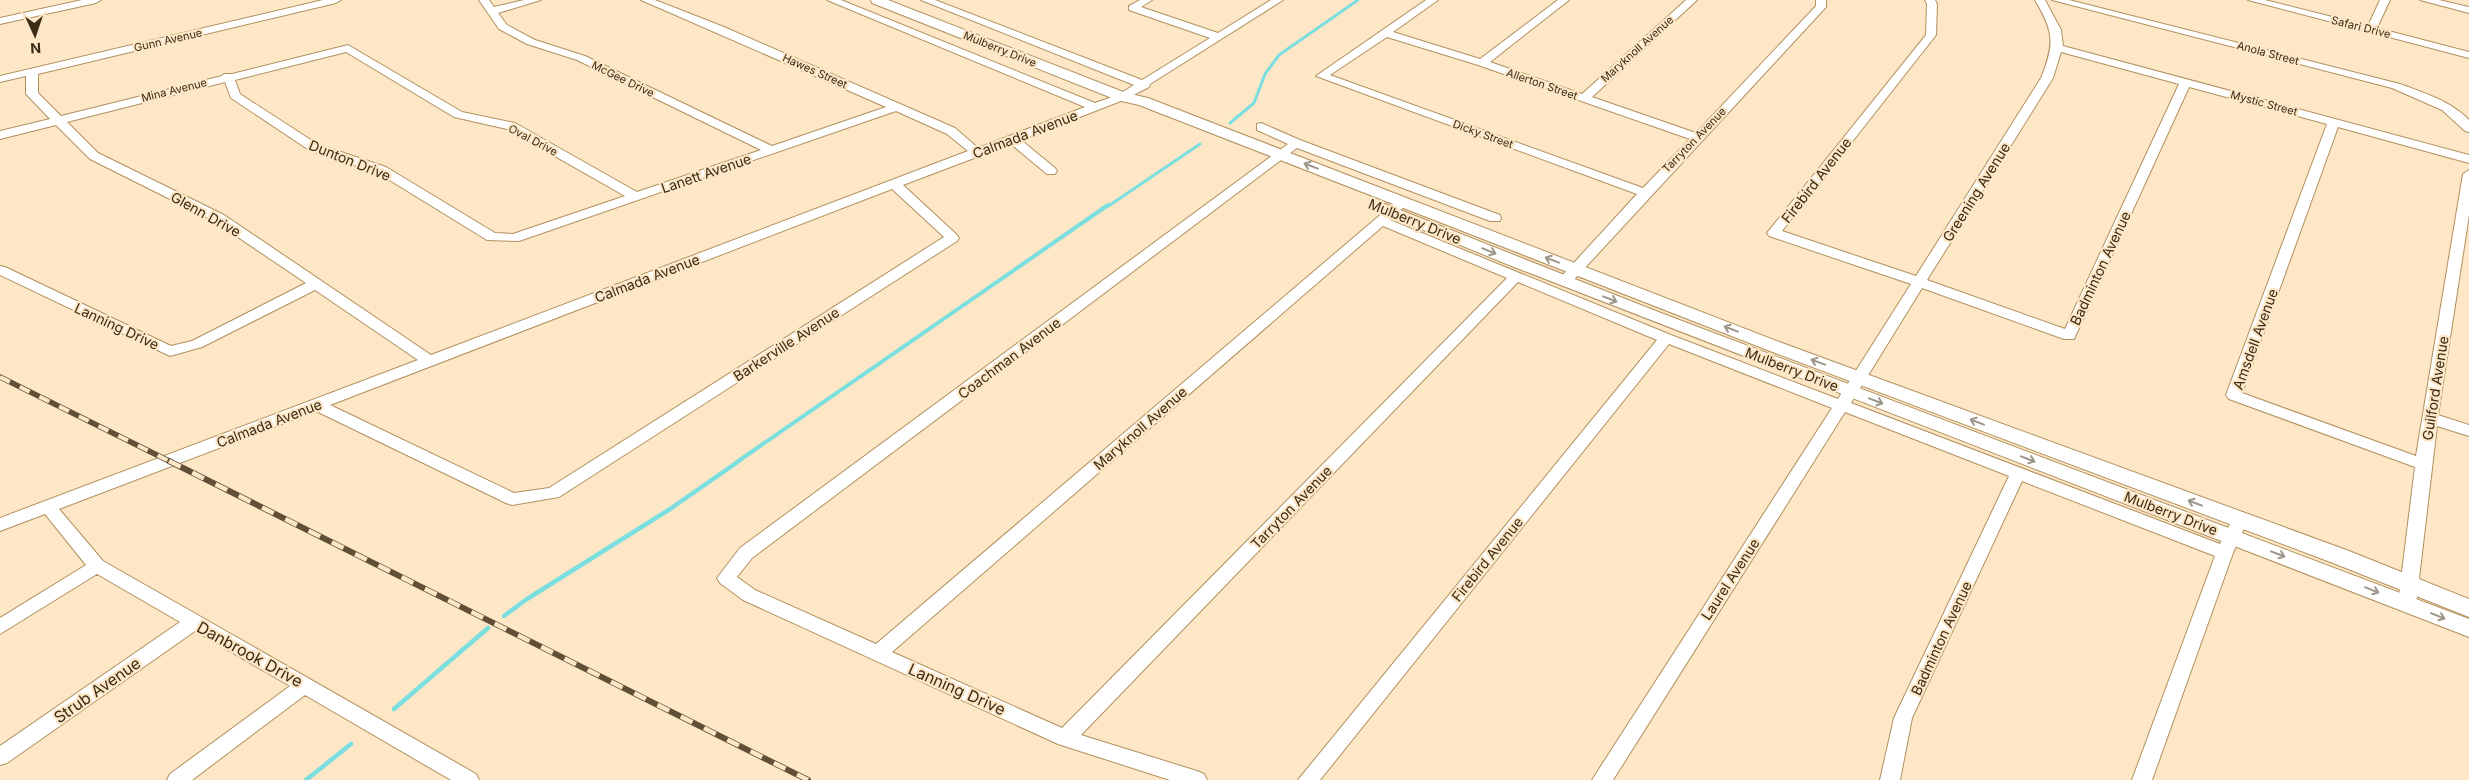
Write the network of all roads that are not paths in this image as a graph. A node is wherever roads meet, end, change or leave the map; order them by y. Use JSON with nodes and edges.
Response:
{"nodes":[{"id":1,"x":96,"y":0,"type":"edge"},
{"id":2,"x":336,"y":0,"type":"edge"},
{"id":3,"x":484,"y":0,"type":"edge"},
{"id":4,"x":536,"y":0,"type":"edge"},
{"id":5,"x":646,"y":0,"type":"edge"},
{"id":6,"x":832,"y":0,"type":"edge"},
{"id":7,"x":877,"y":0,"type":"edge"},
{"id":8,"x":926,"y":0,"type":"edge"},
{"id":9,"x":1147,"y":0,"type":"edge"},
{"id":10,"x":1278,"y":0,"type":"edge"},
{"id":11,"x":1433,"y":0,"type":"edge"},
{"id":12,"x":1564,"y":0,"type":"edge"},
{"id":13,"x":1692,"y":0,"type":"edge"},
{"id":14,"x":1821,"y":0,"type":"edge"},
{"id":15,"x":1930,"y":0,"type":"edge"},
{"id":16,"x":2040,"y":0,"type":"edge"},
{"id":17,"x":2057,"y":0,"type":"edge"},
{"id":18,"x":2253,"y":0,"type":"edge"},
{"id":19,"x":2385,"y":0,"type":"edge"},
{"id":20,"x":2425,"y":0,"type":"edge"},
{"id":21,"x":492,"y":10,"type":"junction"},
{"id":22,"x":2469,"y":10,"type":"edge"},
{"id":23,"x":0,"y":21,"type":"edge"},
{"id":24,"x":2371,"y":30,"type":"junction"},
{"id":25,"x":1386,"y":33,"type":"junction"},
{"id":26,"x":1219,"y":37,"type":"junction"},
{"id":27,"x":348,"y":48,"type":"joint"},
{"id":28,"x":2059,"y":48,"type":"junction"},
{"id":29,"x":2469,"y":55,"type":"edge"},
{"id":30,"x":1482,"y":63,"type":"junction"},
{"id":31,"x":32,"y":72,"type":"junction"},
{"id":32,"x":228,"y":76,"type":"junction"},
{"id":33,"x":0,"y":79,"type":"edge"},
{"id":34,"x":2186,"y":82,"type":"junction"},
{"id":35,"x":1145,"y":85,"type":"junction"},
{"id":36,"x":1122,"y":97,"type":"junction"},
{"id":37,"x":1583,"y":99,"type":"junction"},
{"id":38,"x":897,"y":107,"type":"junction"},
{"id":39,"x":1094,"y":108,"type":"junction"},
{"id":40,"x":58,"y":118,"type":"junction"},
{"id":41,"x":2334,"y":122,"type":"junction"},
{"id":42,"x":1261,"y":127,"type":"dead end"},
{"id":43,"x":2469,"y":128,"type":"edge"},
{"id":44,"x":0,"y":134,"type":"edge"},
{"id":45,"x":1697,"y":137,"type":"junction"},
{"id":46,"x":1013,"y":139,"type":"junction"},
{"id":47,"x":1296,"y":143,"type":"junction"},
{"id":48,"x":772,"y":150,"type":"junction"},
{"id":49,"x":976,"y":153,"type":"junction"},
{"id":50,"x":1278,"y":159,"type":"junction"},
{"id":51,"x":2469,"y":159,"type":"edge"},
{"id":52,"x":1051,"y":171,"type":"dead end"},
{"id":53,"x":2469,"y":174,"type":"edge"},
{"id":54,"x":894,"y":184,"type":"junction"},
{"id":55,"x":1644,"y":193,"type":"junction"},
{"id":56,"x":637,"y":197,"type":"junction"},
{"id":57,"x":1392,"y":212,"type":"junction"},
{"id":58,"x":1495,"y":218,"type":"dead end"},
{"id":59,"x":514,"y":238,"type":"joint"},
{"id":60,"x":0,"y":270,"type":"edge"},
{"id":61,"x":1571,"y":275,"type":"junction"},
{"id":62,"x":1516,"y":276,"type":"junction"},
{"id":63,"x":1919,"y":282,"type":"junction"},
{"id":64,"x":315,"y":284,"type":"junction"},
{"id":65,"x":1666,"y":338,"type":"junction"},
{"id":66,"x":429,"y":361,"type":"junction"},
{"id":67,"x":1850,"y":391,"type":"junction"},
{"id":68,"x":317,"y":404,"type":"junction"},
{"id":69,"x":2431,"y":418,"type":"junction"},
{"id":70,"x":2469,"y":431,"type":"edge"},
{"id":71,"x":2423,"y":464,"type":"junction"},
{"id":72,"x":2018,"y":473,"type":"junction"},
{"id":73,"x":48,"y":507,"type":"junction"},
{"id":74,"x":0,"y":525,"type":"edge"},
{"id":75,"x":2233,"y":537,"type":"junction"},
{"id":76,"x":97,"y":566,"type":"junction"},
{"id":77,"x":726,"y":578,"type":"joint"},
{"id":78,"x":2408,"y":594,"type":"junction"},
{"id":79,"x":2469,"y":608,"type":"edge"},
{"id":80,"x":194,"y":622,"type":"junction"},
{"id":81,"x":0,"y":627,"type":"edge"},
{"id":82,"x":2469,"y":628,"type":"edge"},
{"id":83,"x":878,"y":653,"type":"junction"},
{"id":84,"x":305,"y":685,"type":"junction"},
{"id":85,"x":1065,"y":738,"type":"junction"},
{"id":86,"x":0,"y":757,"type":"edge"},
{"id":87,"x":2147,"y":778,"type":"edge"},
{"id":88,"x":177,"y":780,"type":"edge"},
{"id":89,"x":469,"y":780,"type":"edge"},
{"id":90,"x":1196,"y":780,"type":"edge"},
{"id":91,"x":1308,"y":780,"type":"edge"},
{"id":92,"x":1602,"y":780,"type":"edge"},
{"id":93,"x":1890,"y":780,"type":"edge"}],
"edges":[{"from":1,"to":23,"type":"street"},
{"from":2,"to":31,"type":"street","name":"Gunn Avenue"},
{"from":3,"to":21,"type":"street","name":"McGee Drive"},
{"from":4,"to":21,"type":"street"},
{"from":5,"to":38,"type":"street","name":"Hawes Street"},
{"from":6,"to":39,"type":"street"},
{"from":7,"to":36,"type":"main road","name":"Mulberry Drive"},
{"from":8,"to":35,"type":"street","name":"Mulberry Drive"},
{"from":9,"to":26,"type":"street"},
{"from":10,"to":26,"type":"street","name":"Calmada Avenue"},
{"from":11,"to":25,"type":"street"},
{"from":12,"to":30,"type":"street"},
{"from":13,"to":37,"type":"street","name":"Maryknoll Avenue"},
{"from":14,"to":45,"type":"street","name":"Tarryton Avenue"},
{"from":15,"to":63,"type":"street","name":"Firebird Avenue"},
{"from":16,"to":28,"type":"street"},
{"from":17,"to":43,"type":"street","name":"Anola Street"},
{"from":18,"to":24,"type":"street","name":"Safari Drive"},
{"from":19,"to":24,"type":"street"},
{"from":20,"to":22,"type":"street"},
{"from":21,"to":48,"type":"street","name":"McGee Drive"},
{"from":24,"to":29,"type":"street","name":"Safari Drive"},
{"from":25,"to":30,"type":"street","name":"Allerton Street"},
{"from":25,"to":55,"type":"street","name":"Dicky Street"},
{"from":26,"to":35,"type":"street","name":"Calmada Avenue"},
{"from":27,"to":32,"type":"street","name":"Mina Avenue"},
{"from":27,"to":56,"type":"street","name":"Oval Drive"},
{"from":28,"to":34,"type":"street","name":"Mystic Street"},
{"from":28,"to":63,"type":"street","name":"Greening Avenue"},
{"from":30,"to":37,"type":"street","name":"Allerton Street"},
{"from":31,"to":33,"type":"street","name":"Gunn Avenue"},
{"from":31,"to":40,"type":"street","name":"Glenn Drive"},
{"from":32,"to":40,"type":"street","name":"Mina Avenue"},
{"from":32,"to":59,"type":"street","name":"Dunton Drive"},
{"from":34,"to":41,"type":"street","name":"Mystic Street"},
{"from":34,"to":63,"type":"street","name":"Badminton Avenue"},
{"from":35,"to":36,"type":"street","name":"Calmada Avenue"},
{"from":36,"to":39,"type":"street","name":"Calmada Avenue"},
{"from":36,"to":50,"type":"main road","name":"Mulberry Drive"},
{"from":37,"to":45,"type":"street","name":"Allerton Street"},
{"from":38,"to":48,"type":"street","name":"Lanett Avenue"},
{"from":38,"to":49,"type":"street","name":"Hawes Street"},
{"from":39,"to":46,"type":"street","name":"Calmada Avenue"},
{"from":40,"to":44,"type":"street","name":"Mina Avenue"},
{"from":40,"to":64,"type":"street","name":"Glenn Drive"},
{"from":41,"to":51,"type":"street","name":"Mystic Street"},
{"from":41,"to":71,"type":"street","name":"Amsdell Avenue"},
{"from":42,"to":47,"type":"street"},
{"from":45,"to":55,"type":"street","name":"Tarryton Avenue"},
{"from":46,"to":49,"type":"street","name":"Calmada Avenue"},
{"from":46,"to":52,"type":"street"},
{"from":47,"to":50,"type":"street","name":"Coachman Avenue"},
{"from":47,"to":58,"type":"street"},
{"from":48,"to":56,"type":"street","name":"Lanett Avenue"},
{"from":49,"to":54,"type":"street","name":"Calmada Avenue"},
{"from":50,"to":57,"type":"main road","name":"Mulberry Drive"},
{"from":50,"to":77,"type":"street","name":"Coachman Avenue"},
{"from":53,"to":69,"type":"street","name":"Guilford Avenue"},
{"from":54,"to":66,"type":"street","name":"Calmada Avenue"},
{"from":54,"to":68,"type":"street","name":"Barkerville Avenue"},
{"from":55,"to":61,"type":"street","name":"Tarryton Avenue"},
{"from":56,"to":59,"type":"street","name":"Lanett Avenue"},
{"from":57,"to":61,"type":"main road","name":"Mulberry Drive"},
{"from":57,"to":62,"type":"street"},
{"from":57,"to":83,"type":"street","name":"Maryknoll Avenue"},
{"from":60,"to":64,"type":"street","name":"Lanning Drive"},
{"from":61,"to":67,"type":"main road","name":"Mulberry Drive"},
{"from":62,"to":65,"type":"street"},
{"from":62,"to":85,"type":"street","name":"Tarryton Avenue"},
{"from":63,"to":67,"type":"street","name":"Greening Avenue"},
{"from":64,"to":66,"type":"street","name":"Glenn Drive"},
{"from":65,"to":67,"type":"street"},
{"from":65,"to":91,"type":"street","name":"Firebird Avenue"},
{"from":66,"to":68,"type":"street","name":"Calmada Avenue"},
{"from":67,"to":72,"type":"street"},
{"from":67,"to":75,"type":"main road","name":"Mulberry Drive"},
{"from":67,"to":92,"type":"street","name":"Laurel Avenue"},
{"from":68,"to":73,"type":"street","name":"Calmada Avenue"},
{"from":69,"to":70,"type":"street"},
{"from":69,"to":71,"type":"street","name":"Guilford Avenue"},
{"from":71,"to":78,"type":"street","name":"Guilford Avenue"},
{"from":72,"to":75,"type":"street"},
{"from":72,"to":93,"type":"street","name":"Badminton Avenue"},
{"from":73,"to":74,"type":"street","name":"Calmada Avenue"},
{"from":73,"to":76,"type":"street","name":"Danbrook Drive"},
{"from":75,"to":78,"type":"main road","name":"Mulberry Drive"},
{"from":75,"to":87,"type":"street"},
{"from":76,"to":80,"type":"street","name":"Danbrook Drive"},
{"from":76,"to":81,"type":"street"},
{"from":77,"to":83,"type":"street","name":"Lanning Drive"},
{"from":78,"to":79,"type":"main road","name":"Mulberry Drive"},
{"from":78,"to":82,"type":"main road","name":"Mulberry Drive","one_way":true},
{"from":80,"to":84,"type":"street","name":"Danbrook Drive"},
{"from":80,"to":86,"type":"street","name":"Strub Avenue"},
{"from":83,"to":85,"type":"street","name":"Lanning Drive"},
{"from":84,"to":88,"type":"street"},
{"from":84,"to":89,"type":"street","name":"Danbrook Drive"},
{"from":85,"to":90,"type":"street","name":"Lanning Drive"}]}
